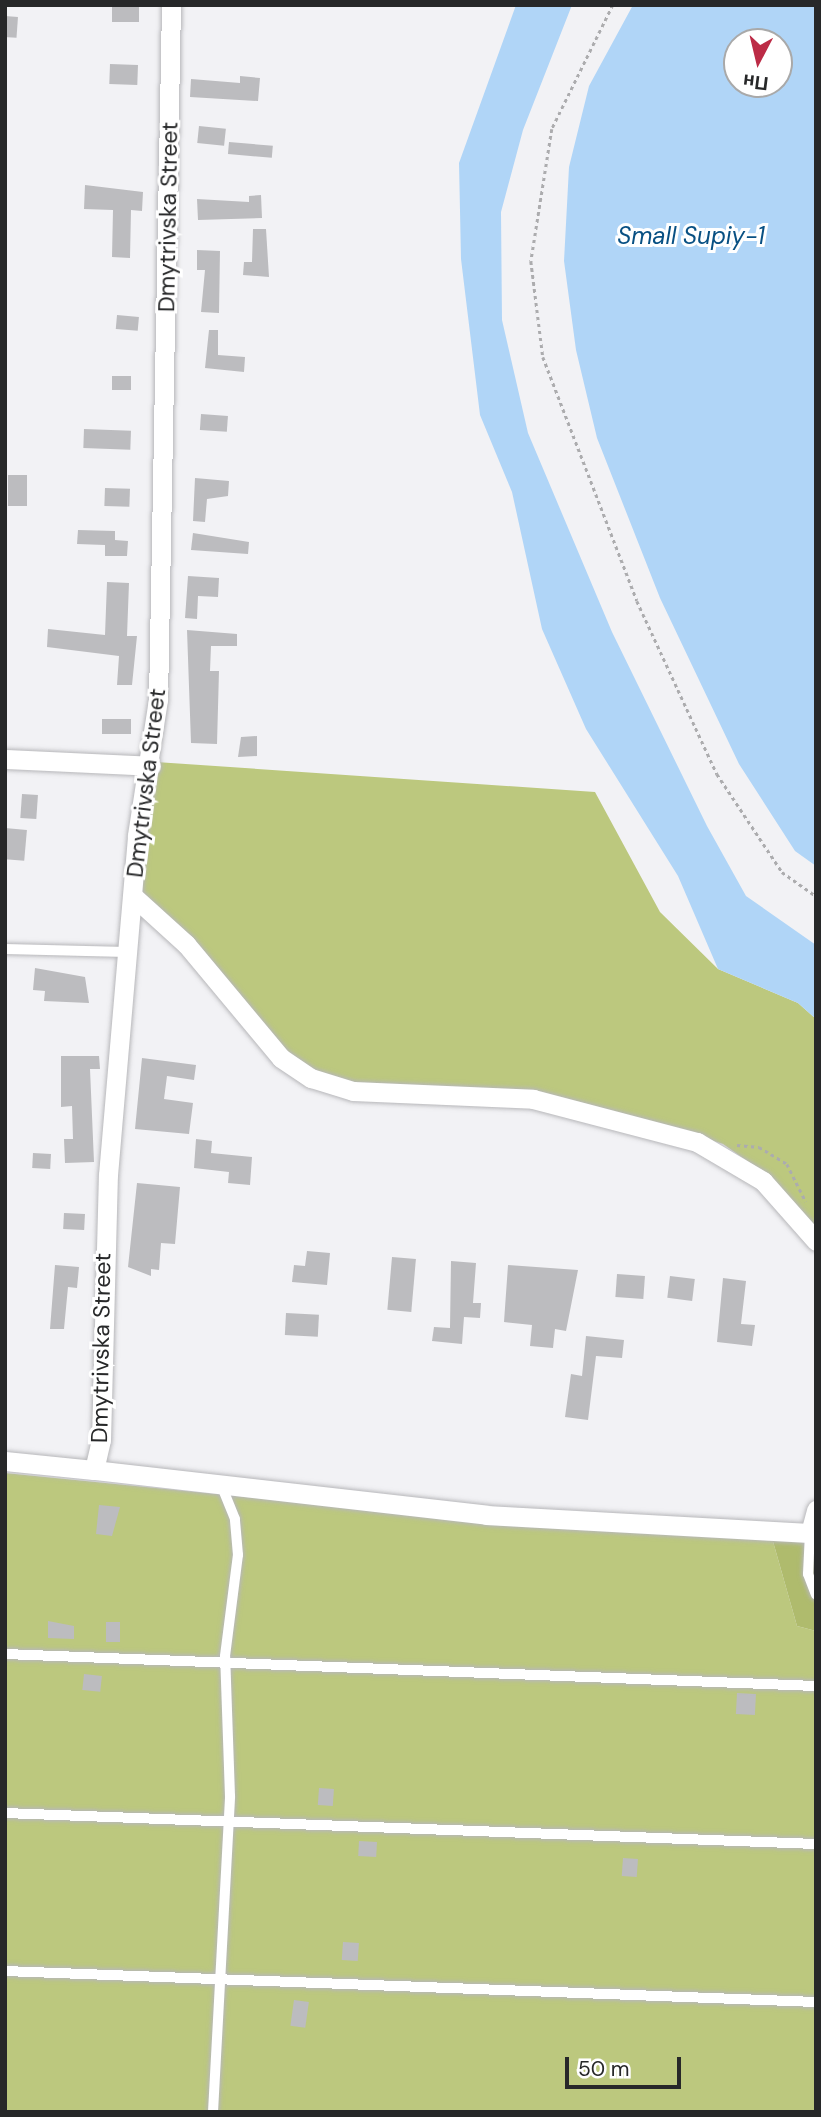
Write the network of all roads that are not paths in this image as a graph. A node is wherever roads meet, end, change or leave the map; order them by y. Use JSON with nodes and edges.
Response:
{"nodes":[{"id":1,"x":171,"y":5,"type":"edge"},
{"id":2,"x":5,"y":760,"type":"edge"},
{"id":3,"x":151,"y":766,"type":"junction"},
{"id":4,"x":133,"y":896,"type":"junction"},
{"id":5,"x":5,"y":949,"type":"edge"},
{"id":6,"x":128,"y":952,"type":"junction"},
{"id":7,"x":816,"y":1241,"type":"edge"},
{"id":8,"x":5,"y":1461,"type":"edge"},
{"id":9,"x":94,"y":1470,"type":"junction"},
{"id":10,"x":222,"y":1487,"type":"junction"},
{"id":11,"x":816,"y":1510,"type":"edge"},
{"id":12,"x":810,"y":1533,"type":"junction"},
{"id":13,"x":816,"y":1595,"type":"edge"},
{"id":14,"x":5,"y":1654,"type":"edge"},
{"id":15,"x":225,"y":1663,"type":"junction"},
{"id":16,"x":816,"y":1686,"type":"edge"},
{"id":17,"x":5,"y":1813,"type":"edge"},
{"id":18,"x":228,"y":1822,"type":"junction"},
{"id":19,"x":816,"y":1844,"type":"edge"},
{"id":20,"x":5,"y":1971,"type":"edge"},
{"id":21,"x":221,"y":1979,"type":"junction"},
{"id":22,"x":816,"y":2002,"type":"edge"},
{"id":23,"x":214,"y":2112,"type":"edge"}],
"edges":[{"from":1,"to":3,"type":"street","name":"Dmytrivska Street"},
{"from":2,"to":3,"type":"street"},
{"from":3,"to":4,"type":"street","name":"Dmytrivska Street"},
{"from":4,"to":6,"type":"street","name":"Dmytrivska Street"},
{"from":4,"to":7,"type":"street"},
{"from":5,"to":6,"type":"lane"},
{"from":6,"to":9,"type":"street","name":"Dmytrivska Street"},
{"from":8,"to":9,"type":"street","name":"Dmytrivska Street"},
{"from":9,"to":10,"type":"street"},
{"from":10,"to":12,"type":"street"},
{"from":10,"to":15,"type":"lane"},
{"from":11,"to":12,"type":"street"},
{"from":12,"to":13,"type":"lane"},
{"from":14,"to":15,"type":"lane"},
{"from":15,"to":16,"type":"lane"},
{"from":15,"to":18,"type":"lane"},
{"from":17,"to":18,"type":"lane"},
{"from":18,"to":19,"type":"lane"},
{"from":18,"to":21,"type":"lane"},
{"from":20,"to":21,"type":"lane"},
{"from":21,"to":22,"type":"lane"},
{"from":21,"to":23,"type":"lane"}]}
